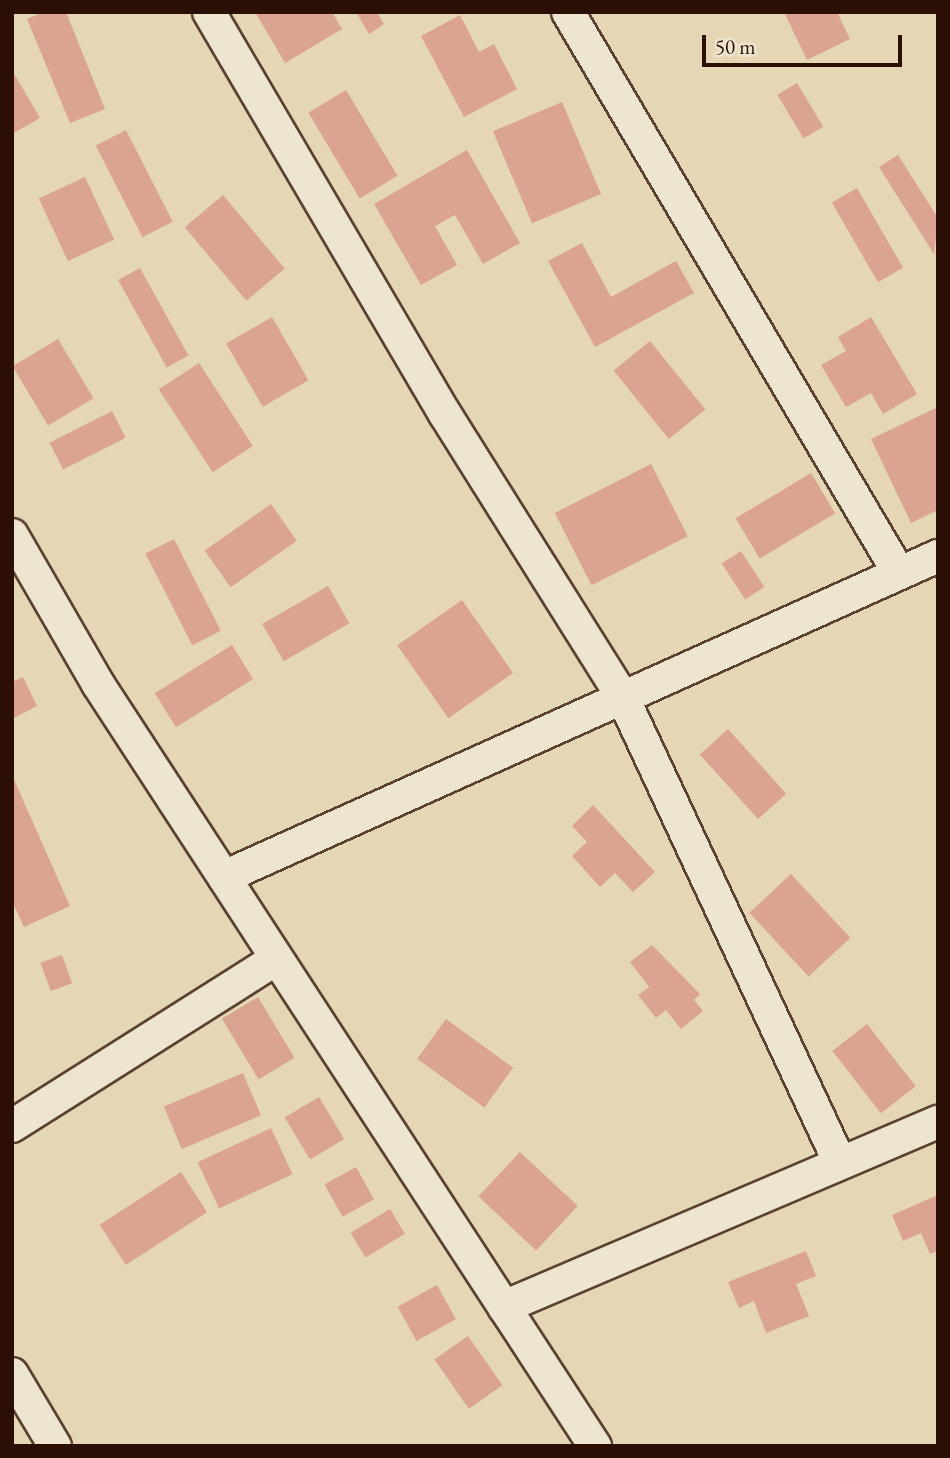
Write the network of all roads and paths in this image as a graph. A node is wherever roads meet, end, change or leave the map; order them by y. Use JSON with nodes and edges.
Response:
{"nodes":[{"id":1,"x":209,"y":12,"type":"edge"},
{"id":2,"x":568,"y":12,"type":"edge"},
{"id":3,"x":12,"y":535,"type":"edge"},
{"id":4,"x":938,"y":556,"type":"edge"},
{"id":5,"x":899,"y":573,"type":"junction"},
{"id":6,"x":623,"y":698,"type":"junction"},
{"id":7,"x":224,"y":877,"type":"junction"},
{"id":8,"x":275,"y":960,"type":"junction"},
{"id":9,"x":938,"y":1122,"type":"edge"},
{"id":10,"x":12,"y":1126,"type":"edge"},
{"id":11,"x":840,"y":1163,"type":"junction"},
{"id":12,"x":504,"y":1307,"type":"junction"},
{"id":13,"x":12,"y":1374,"type":"edge"},
{"id":14,"x":44,"y":1442,"type":"edge"},
{"id":15,"x":594,"y":1446,"type":"edge"}],
"edges":[{"from":1,"to":6,"type":"street"},
{"from":2,"to":5,"type":"street"},
{"from":3,"to":7,"type":"street"},
{"from":4,"to":5,"type":"street"},
{"from":5,"to":6,"type":"street"},
{"from":6,"to":7,"type":"street"},
{"from":6,"to":11,"type":"street"},
{"from":7,"to":8,"type":"street"},
{"from":8,"to":10,"type":"street"},
{"from":8,"to":12,"type":"street"},
{"from":9,"to":11,"type":"street"},
{"from":11,"to":12,"type":"street"},
{"from":12,"to":15,"type":"street"},
{"from":13,"to":14,"type":"street"}]}
